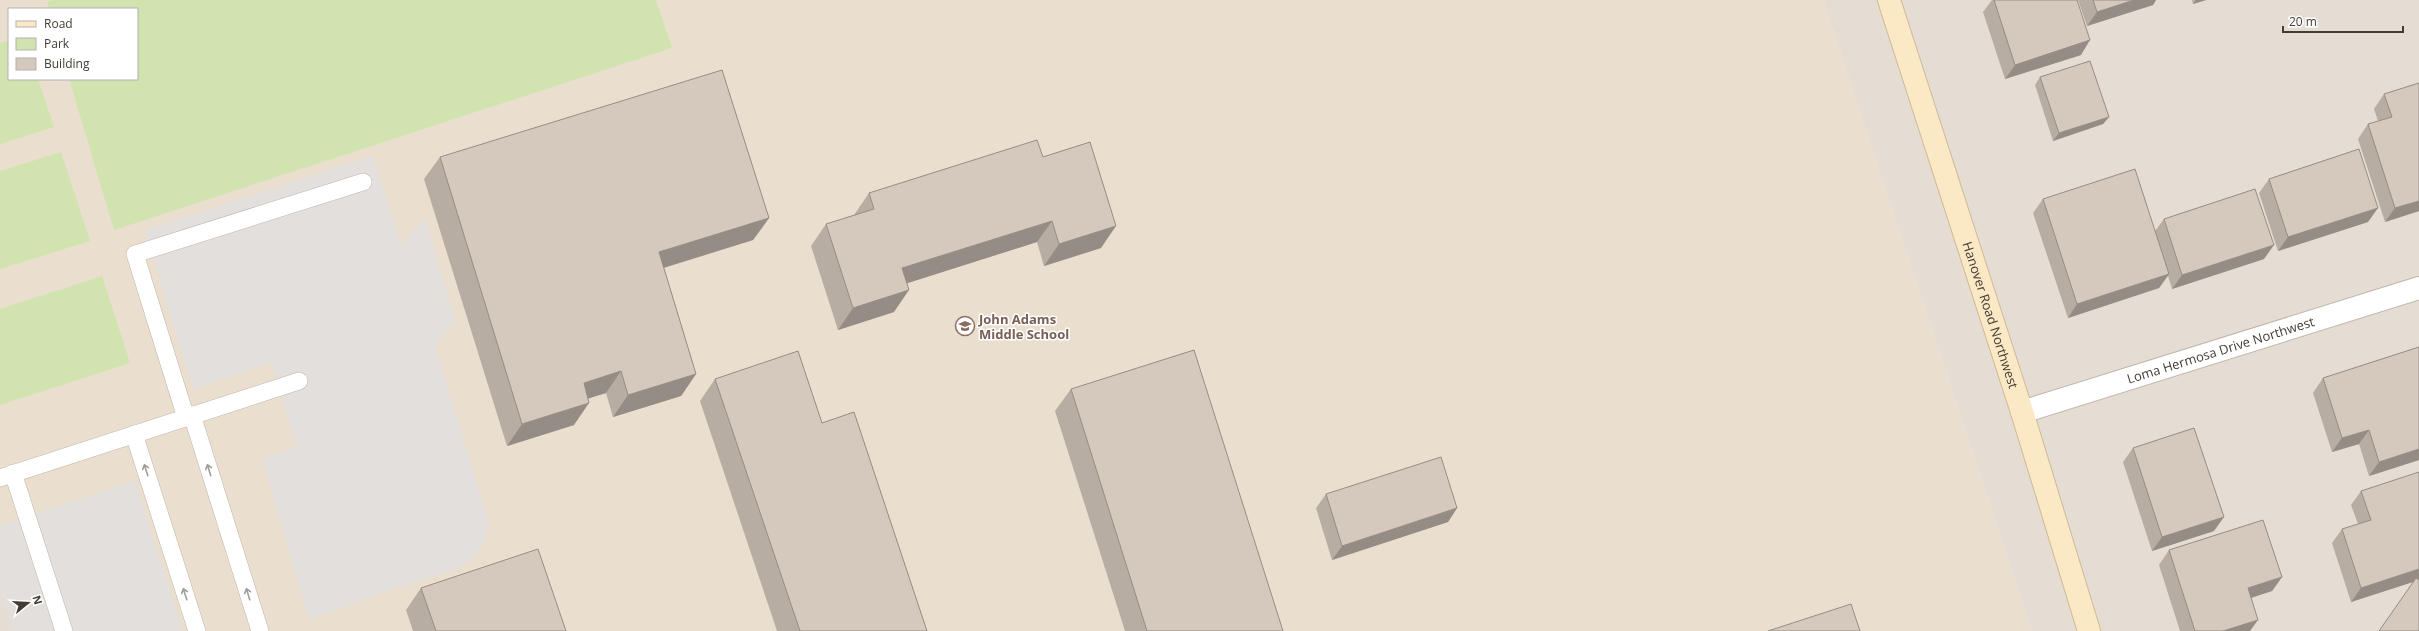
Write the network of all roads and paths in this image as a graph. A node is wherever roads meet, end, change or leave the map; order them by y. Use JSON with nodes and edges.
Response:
{"nodes":[{"id":1,"x":1889,"y":0,"type":"edge"},
{"id":2,"x":363,"y":182,"type":"dead end"},
{"id":3,"x":2419,"y":288,"type":"edge"},
{"id":4,"x":299,"y":380,"type":"dead end"},
{"id":5,"x":2022,"y":412,"type":"junction"},
{"id":6,"x":189,"y":416,"type":"junction"},
{"id":7,"x":134,"y":434,"type":"junction"},
{"id":8,"x":7,"y":475,"type":"edge"},
{"id":9,"x":64,"y":631,"type":"edge"},
{"id":10,"x":197,"y":631,"type":"edge"},
{"id":11,"x":260,"y":631,"type":"edge"},
{"id":12,"x":2089,"y":631,"type":"edge"}],
"edges":[{"from":1,"to":5,"type":"street","name":"Hanover Road Northwest"},
{"from":2,"to":6,"type":"lane"},
{"from":3,"to":5,"type":"street","name":"Loma Hermosa Drive Northwest"},
{"from":4,"to":6,"type":"lane"},
{"from":5,"to":12,"type":"street","name":"Hanover Road Northwest"},
{"from":6,"to":7,"type":"lane"},
{"from":11,"to":6,"type":"lane","one_way":true},
{"from":7,"to":8,"type":"lane"},
{"from":10,"to":7,"type":"lane","one_way":true},
{"from":8,"to":9,"type":"lane"}]}
